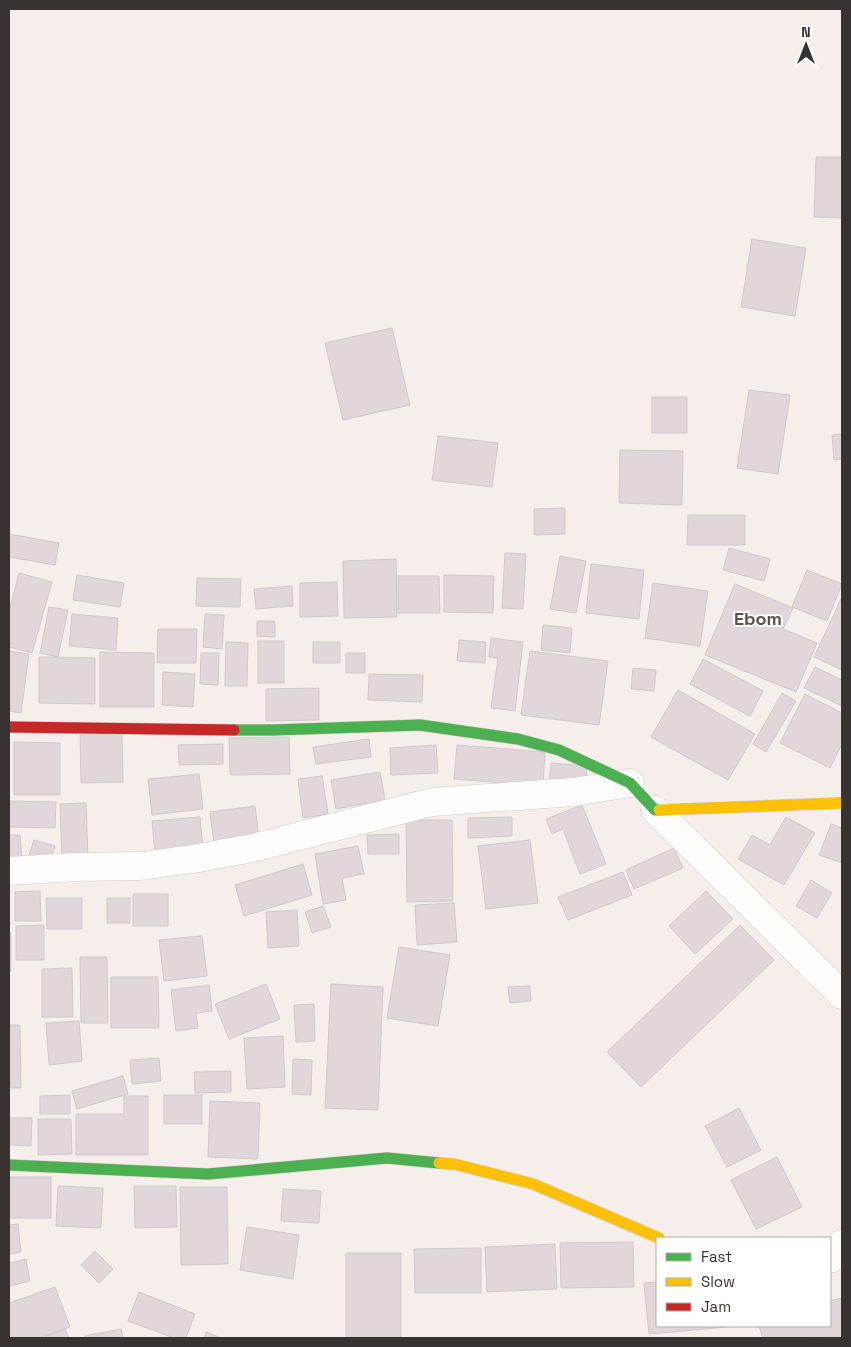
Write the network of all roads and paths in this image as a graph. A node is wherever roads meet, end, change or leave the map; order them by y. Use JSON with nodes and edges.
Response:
{"nodes":[{"id":1,"x":9,"y":727,"type":"edge"},
{"id":2,"x":630,"y":783,"type":"junction"},
{"id":3,"x":842,"y":802,"type":"edge"},
{"id":4,"x":655,"y":810,"type":"junction"},
{"id":5,"x":9,"y":871,"type":"edge"},
{"id":6,"x":842,"y":995,"type":"edge"},
{"id":7,"x":9,"y":1165,"type":"edge"},
{"id":8,"x":656,"y":1237,"type":"edge"},
{"id":9,"x":842,"y":1244,"type":"edge"},
{"id":10,"x":831,"y":1258,"type":"edge"}],
"edges":[{"from":1,"to":2,"type":"street"},
{"from":2,"to":4,"type":"street"},
{"from":2,"to":5,"type":"street"},
{"from":3,"to":4,"type":"street"},
{"from":4,"to":6,"type":"street"},
{"from":7,"to":8,"type":"street"},
{"from":9,"to":10,"type":"street"}]}
